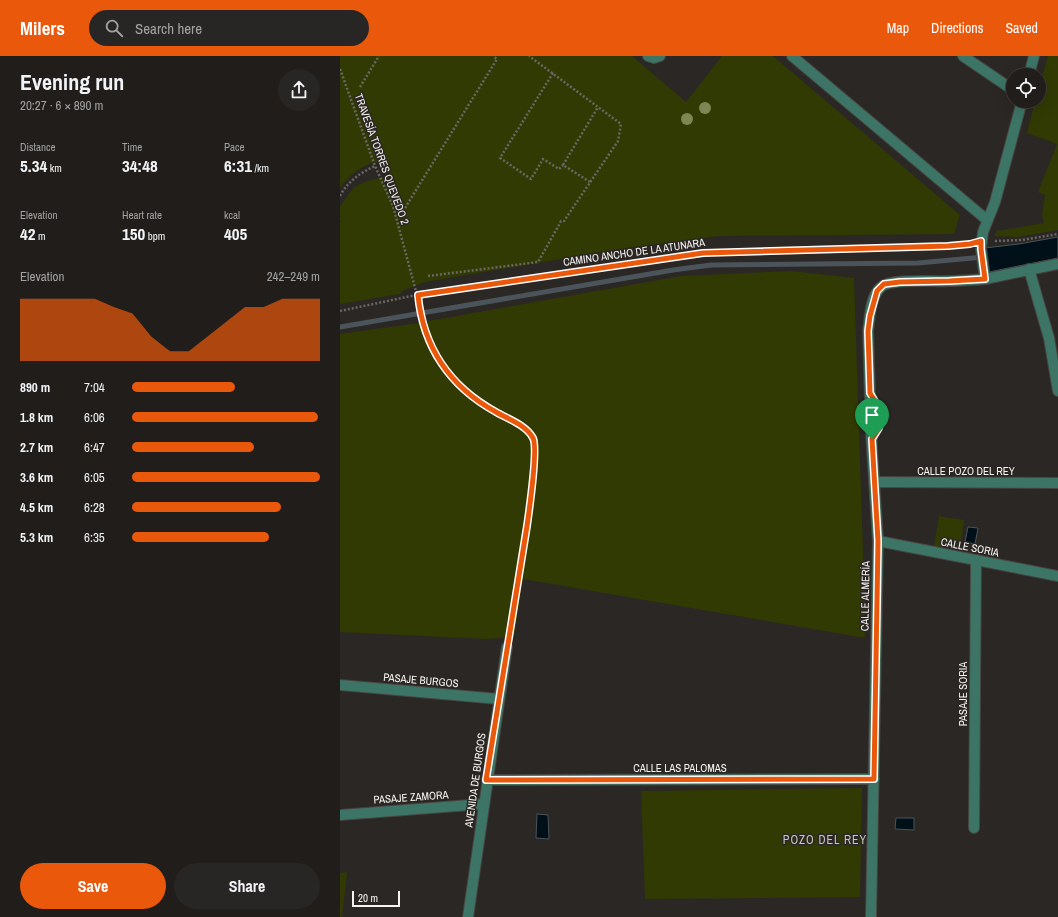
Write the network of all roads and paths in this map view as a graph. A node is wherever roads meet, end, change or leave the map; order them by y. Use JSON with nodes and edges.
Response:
{"nodes":[{"id":1,"x":379,"y":56,"type":"edge"},
{"id":2,"x":493,"y":56,"type":"edge"},
{"id":3,"x":529,"y":56,"type":"edge"},
{"id":4,"x":648,"y":56,"type":"edge"},
{"id":5,"x":660,"y":56,"type":"edge"},
{"id":6,"x":792,"y":56,"type":"edge"},
{"id":7,"x":963,"y":56,"type":"edge"},
{"id":8,"x":1034,"y":56,"type":"edge"},
{"id":9,"x":1031,"y":68,"type":"edge"},
{"id":10,"x":340,"y":69,"type":"edge"},
{"id":11,"x":553,"y":73,"type":"junction"},
{"id":12,"x":1006,"y":85,"type":"edge"},
{"id":13,"x":360,"y":87,"type":"dead end"},
{"id":14,"x":598,"y":107,"type":"junction"},
{"id":15,"x":1020,"y":108,"type":"edge"},
{"id":16,"x":563,"y":165,"type":"junction"},
{"id":17,"x":375,"y":166,"type":"junction"},
{"id":18,"x":590,"y":182,"type":"junction"},
{"id":19,"x":340,"y":196,"type":"edge"},
{"id":20,"x":405,"y":208,"type":"dead end"},
{"id":21,"x":987,"y":220,"type":"junction"},
{"id":22,"x":1058,"y":234,"type":"edge"},
{"id":23,"x":981,"y":245,"type":"junction"},
{"id":24,"x":1058,"y":264,"type":"edge"},
{"id":25,"x":1029,"y":269,"type":"junction"},
{"id":26,"x":428,"y":276,"type":"dead end"},
{"id":27,"x":984,"y":276,"type":"junction"},
{"id":28,"x":418,"y":295,"type":"junction"},
{"id":29,"x":340,"y":311,"type":"edge"},
{"id":30,"x":1058,"y":391,"type":"edge"},
{"id":31,"x":874,"y":482,"type":"junction"},
{"id":32,"x":1058,"y":484,"type":"edge"},
{"id":33,"x":878,"y":541,"type":"junction"},
{"id":34,"x":976,"y":560,"type":"junction"},
{"id":35,"x":1058,"y":576,"type":"edge"},
{"id":36,"x":507,"y":646,"type":"joint"},
{"id":37,"x":340,"y":685,"type":"edge"},
{"id":38,"x":499,"y":699,"type":"junction"},
{"id":39,"x":874,"y":779,"type":"junction"},
{"id":40,"x":486,"y":780,"type":"junction"},
{"id":41,"x":483,"y":804,"type":"junction"},
{"id":42,"x":340,"y":815,"type":"edge"},
{"id":43,"x":974,"y":828,"type":"dead end"},
{"id":44,"x":468,"y":917,"type":"edge"},
{"id":45,"x":871,"y":917,"type":"edge"}],
"edges":[{"from":1,"to":13,"type":"path"},
{"from":2,"to":20,"type":"path"},
{"from":3,"to":11,"type":"path"},
{"from":4,"to":5,"type":"street"},
{"from":6,"to":21,"type":"street"},
{"from":7,"to":12,"type":"street"},
{"from":8,"to":9,"type":"street"},
{"from":10,"to":17,"type":"path","name":"TRAVESÍA TORRES QUEVEDO 2"},
{"from":11,"to":14,"type":"path"},
{"from":11,"to":16,"type":"path"},
{"from":14,"to":16,"type":"path"},
{"from":14,"to":18,"type":"path"},
{"from":15,"to":21,"type":"street"},
{"from":16,"to":18,"type":"path"},
{"from":17,"to":19,"type":"path"},
{"from":17,"to":28,"type":"path","name":"TRAVESÍA TORRES QUEVEDO 2"},
{"from":18,"to":26,"type":"path"},
{"from":21,"to":23,"type":"street"},
{"from":22,"to":23,"type":"path","name":"CAMINO ANCHO DE LA ATUNARA"},
{"from":23,"to":27,"type":"street"},
{"from":23,"to":28,"type":"path","name":"CAMINO ANCHO DE LA ATUNARA"},
{"from":24,"to":25,"type":"street"},
{"from":25,"to":27,"type":"street"},
{"from":25,"to":30,"type":"street"},
{"from":27,"to":31,"type":"street","name":"CALLE ALMERÍA"},
{"from":28,"to":29,"type":"path","name":"CAMINO ANCHO DE LA ATUNARA"},
{"from":28,"to":36,"type":"path","name":"TRAVESÍA TORRES QUEVEDO 2"},
{"from":31,"to":32,"type":"street","name":"CALLE POZO DEL REY"},
{"from":31,"to":33,"type":"street","name":"CALLE ALMERÍA"},
{"from":33,"to":34,"type":"street","name":"CALLE SORIA"},
{"from":33,"to":39,"type":"street","name":"CALLE ALMERÍA"},
{"from":34,"to":35,"type":"street","name":"CALLE SORIA"},
{"from":34,"to":43,"type":"street","name":"PASAJE SORIA"},
{"from":36,"to":38,"type":"street","name":"AVENIDA DE BURGOS"},
{"from":37,"to":38,"type":"street","name":"PASAJE BURGOS"},
{"from":38,"to":40,"type":"street","name":"AVENIDA DE BURGOS"},
{"from":39,"to":40,"type":"street","name":"CALLE LAS PALOMAS"},
{"from":39,"to":45,"type":"street","name":"CALLE ALMERÍA"},
{"from":40,"to":41,"type":"street","name":"AVENIDA DE BURGOS"},
{"from":41,"to":42,"type":"street","name":"PASAJE ZAMORA"},
{"from":41,"to":44,"type":"street","name":"AVENIDA DE BURGOS"}]}
